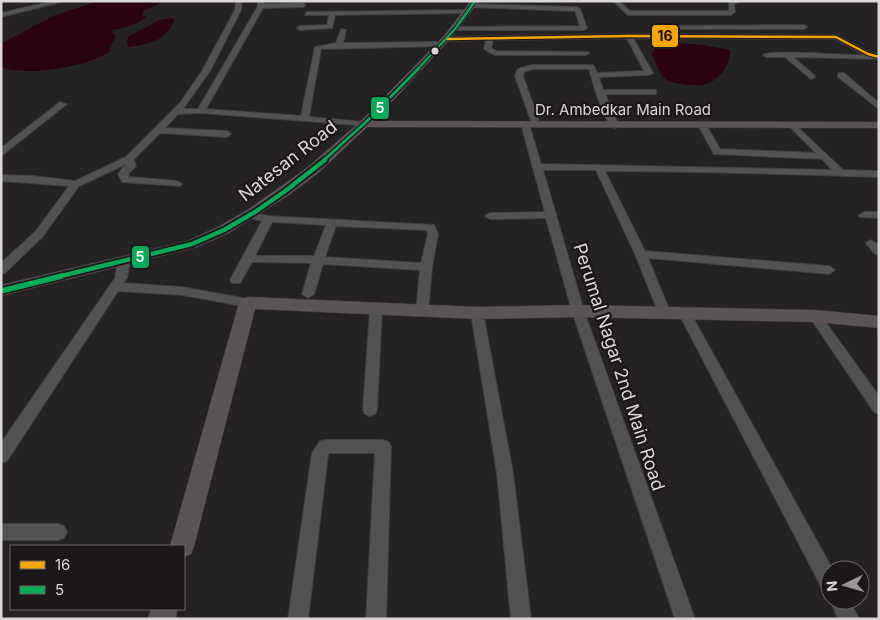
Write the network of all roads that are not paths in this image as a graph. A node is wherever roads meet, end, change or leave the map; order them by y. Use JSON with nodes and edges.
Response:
{"nodes":[{"id":1,"x":62,"y":1,"type":"edge"},
{"id":2,"x":239,"y":1,"type":"edge"},
{"id":3,"x":544,"y":1,"type":"edge"},
{"id":4,"x":616,"y":1,"type":"edge"},
{"id":5,"x":738,"y":1,"type":"edge"},
{"id":6,"x":261,"y":4,"type":"edge"},
{"id":7,"x":303,"y":5,"type":"dead end"},
{"id":8,"x":471,"y":6,"type":"edge"},
{"id":9,"x":690,"y":7,"type":"dead end"},
{"id":10,"x":546,"y":8,"type":"junction"},
{"id":11,"x":649,"y":8,"type":"dead end"},
{"id":12,"x":332,"y":13,"type":"junction"},
{"id":13,"x":307,"y":14,"type":"dead end"},
{"id":14,"x":654,"y":14,"type":"junction"},
{"id":15,"x":697,"y":14,"type":"junction"},
{"id":16,"x":1,"y":15,"type":"edge"},
{"id":17,"x":547,"y":17,"type":"dead end"},
{"id":18,"x":804,"y":27,"type":"dead end"},
{"id":19,"x":300,"y":28,"type":"dead end"},
{"id":20,"x":584,"y":28,"type":"junction"},
{"id":21,"x":594,"y":28,"type":"dead end"},
{"id":22,"x":653,"y":28,"type":"dead end"},
{"id":23,"x":672,"y":28,"type":"junction"},
{"id":24,"x":453,"y":29,"type":"junction"},
{"id":25,"x":343,"y":30,"type":"dead end"},
{"id":26,"x":580,"y":36,"type":"junction"},
{"id":27,"x":629,"y":36,"type":"junction"},
{"id":28,"x":679,"y":36,"type":"junction"},
{"id":29,"x":490,"y":38,"type":"junction"},
{"id":30,"x":443,"y":42,"type":"junction"},
{"id":31,"x":340,"y":44,"type":"junction"},
{"id":32,"x":586,"y":53,"type":"junction"},
{"id":33,"x":787,"y":55,"type":"junction"},
{"id":34,"x":766,"y":56,"type":"dead end"},
{"id":35,"x":870,"y":57,"type":"junction"},
{"id":36,"x":879,"y":57,"type":"edge"},
{"id":37,"x":594,"y":71,"type":"junction"},
{"id":38,"x":841,"y":75,"type":"dead end"},
{"id":39,"x":812,"y":77,"type":"dead end"},
{"id":40,"x":601,"y":92,"type":"junction"},
{"id":41,"x":652,"y":92,"type":"dead end"},
{"id":42,"x":63,"y":104,"type":"dead end"},
{"id":43,"x":879,"y":106,"type":"edge"},
{"id":44,"x":201,"y":111,"type":"junction"},
{"id":45,"x":176,"y":112,"type":"junction"},
{"id":46,"x":305,"y":118,"type":"junction"},
{"id":47,"x":366,"y":124,"type":"junction"},
{"id":48,"x":530,"y":124,"type":"junction"},
{"id":49,"x":702,"y":125,"type":"junction"},
{"id":50,"x":794,"y":125,"type":"junction"},
{"id":51,"x":879,"y":125,"type":"edge"},
{"id":52,"x":615,"y":126,"type":"junction"},
{"id":53,"x":159,"y":130,"type":"junction"},
{"id":54,"x":227,"y":134,"type":"dead end"},
{"id":55,"x":717,"y":152,"type":"junction"},
{"id":56,"x":1,"y":153,"type":"edge"},
{"id":57,"x":823,"y":156,"type":"junction"},
{"id":58,"x":129,"y":159,"type":"junction"},
{"id":59,"x":537,"y":167,"type":"junction"},
{"id":60,"x":599,"y":168,"type":"junction"},
{"id":61,"x":725,"y":169,"type":"junction"},
{"id":62,"x":842,"y":174,"type":"junction"},
{"id":63,"x":879,"y":174,"type":"edge"},
{"id":64,"x":1,"y":178,"type":"edge"},
{"id":65,"x":76,"y":184,"type":"junction"},
{"id":66,"x":177,"y":184,"type":"dead end"},
{"id":67,"x":550,"y":215,"type":"junction"},
{"id":68,"x":864,"y":215,"type":"dead end"},
{"id":69,"x":250,"y":216,"type":"junction"},
{"id":70,"x":490,"y":216,"type":"dead end"},
{"id":71,"x":879,"y":216,"type":"edge"},
{"id":72,"x":268,"y":219,"type":"junction"},
{"id":73,"x":332,"y":222,"type":"junction"},
{"id":74,"x":871,"y":243,"type":"dead end"},
{"id":75,"x":879,"y":252,"type":"edge"},
{"id":76,"x":640,"y":254,"type":"junction"},
{"id":77,"x":248,"y":258,"type":"junction"},
{"id":78,"x":318,"y":260,"type":"junction"},
{"id":79,"x":124,"y":261,"type":"junction"},
{"id":80,"x":426,"y":267,"type":"junction"},
{"id":81,"x":1,"y":270,"type":"edge"},
{"id":82,"x":829,"y":270,"type":"dead end"},
{"id":83,"x":236,"y":280,"type":"dead end"},
{"id":84,"x":114,"y":288,"type":"junction"},
{"id":85,"x":1,"y":291,"type":"edge"},
{"id":86,"x":308,"y":294,"type":"dead end"},
{"id":87,"x":248,"y":303,"type":"junction"},
{"id":88,"x":376,"y":309,"type":"junction"},
{"id":89,"x":422,"y":311,"type":"junction"},
{"id":90,"x":578,"y":312,"type":"junction"},
{"id":91,"x":477,"y":313,"type":"junction"},
{"id":92,"x":665,"y":314,"type":"junction"},
{"id":93,"x":685,"y":314,"type":"junction"},
{"id":94,"x":815,"y":316,"type":"junction"},
{"id":95,"x":879,"y":322,"type":"edge"},
{"id":96,"x":878,"y":405,"type":"edge"},
{"id":97,"x":370,"y":410,"type":"dead end"},
{"id":98,"x":1,"y":456,"type":"edge"},
{"id":99,"x":1,"y":532,"type":"edge"},
{"id":100,"x":58,"y":532,"type":"dead end"},
{"id":101,"x":182,"y":545,"type":"edge"},
{"id":102,"x":820,"y":565,"type":"edge"},
{"id":103,"x":298,"y":619,"type":"edge"},
{"id":104,"x":376,"y":619,"type":"edge"},
{"id":105,"x":521,"y":619,"type":"edge"},
{"id":106,"x":685,"y":619,"type":"edge"}],
"edges":[{"from":1,"to":16,"type":"street"},
{"from":2,"to":45,"type":"street"},
{"from":3,"to":10,"type":"street"},
{"from":4,"to":14,"type":"street"},
{"from":5,"to":15,"type":"street"},
{"from":6,"to":7,"type":"street"},
{"from":6,"to":44,"type":"street"},
{"from":8,"to":10,"type":"street"},
{"from":8,"to":12,"type":"street"},
{"from":8,"to":24,"type":"street","name":"Natesan Road"},
{"from":9,"to":15,"type":"street"},
{"from":10,"to":17,"type":"street"},
{"from":10,"to":20,"type":"street"},
{"from":11,"to":14,"type":"street"},
{"from":12,"to":13,"type":"street"},
{"from":12,"to":19,"type":"street"},
{"from":14,"to":15,"type":"street"},
{"from":18,"to":23,"type":"street"},
{"from":20,"to":21,"type":"street"},
{"from":20,"to":24,"type":"street"},
{"from":22,"to":23,"type":"street"},
{"from":23,"to":28,"type":"street"},
{"from":24,"to":30,"type":"street","name":"Natesan Road"},
{"from":25,"to":31,"type":"street"},
{"from":26,"to":27,"type":"street"},
{"from":26,"to":29,"type":"street"},
{"from":26,"to":32,"type":"street"},
{"from":27,"to":28,"type":"street"},
{"from":27,"to":37,"type":"street"},
{"from":28,"to":35,"type":"street"},
{"from":29,"to":30,"type":"street"},
{"from":29,"to":32,"type":"street"},
{"from":30,"to":31,"type":"street"},
{"from":30,"to":47,"type":"street","name":"Natesan Road"},
{"from":31,"to":46,"type":"street"},
{"from":32,"to":37,"type":"street"},
{"from":33,"to":34,"type":"street"},
{"from":33,"to":35,"type":"street"},
{"from":33,"to":39,"type":"street"},
{"from":35,"to":36,"type":"street"},
{"from":37,"to":40,"type":"street"},
{"from":37,"to":48,"type":"street","name":"Perumal Nagar 2nd Main Road"},
{"from":38,"to":43,"type":"street"},
{"from":40,"to":41,"type":"street"},
{"from":40,"to":52,"type":"street"},
{"from":42,"to":56,"type":"street"},
{"from":44,"to":45,"type":"street"},
{"from":44,"to":46,"type":"street"},
{"from":45,"to":53,"type":"street"},
{"from":46,"to":47,"type":"street"},
{"from":47,"to":48,"type":"street","name":"Dr. Ambedkar Main Road"},
{"from":47,"to":69,"type":"street","name":"Natesan Road"},
{"from":48,"to":52,"type":"street","name":"Dr. Ambedkar Main Road"},
{"from":48,"to":59,"type":"street","name":"Perumal Nagar 2nd Main Road"},
{"from":49,"to":50,"type":"street","name":"Dr. Ambedkar Main Road"},
{"from":49,"to":52,"type":"street","name":"Dr. Ambedkar Main Road"},
{"from":49,"to":55,"type":"street"},
{"from":50,"to":51,"type":"street","name":"Dr. Ambedkar Main Road"},
{"from":50,"to":57,"type":"street"},
{"from":53,"to":54,"type":"street"},
{"from":53,"to":58,"type":"street"},
{"from":55,"to":57,"type":"street"},
{"from":55,"to":61,"type":"street"},
{"from":57,"to":62,"type":"street"},
{"from":58,"to":65,"type":"street"},
{"from":58,"to":66,"type":"street"},
{"from":59,"to":60,"type":"street"},
{"from":59,"to":67,"type":"street","name":"Perumal Nagar 2nd Main Road"},
{"from":60,"to":61,"type":"street"},
{"from":60,"to":76,"type":"street"},
{"from":61,"to":62,"type":"street"},
{"from":62,"to":63,"type":"street"},
{"from":64,"to":65,"type":"street"},
{"from":65,"to":81,"type":"street"},
{"from":67,"to":70,"type":"street"},
{"from":67,"to":90,"type":"street","name":"Perumal Nagar 2nd Main Road"},
{"from":68,"to":71,"type":"street"},
{"from":69,"to":72,"type":"street"},
{"from":69,"to":79,"type":"street","name":"Natesan Road"},
{"from":72,"to":73,"type":"street"},
{"from":72,"to":77,"type":"street"},
{"from":73,"to":78,"type":"street"},
{"from":73,"to":80,"type":"street"},
{"from":74,"to":75,"type":"street"},
{"from":76,"to":82,"type":"street"},
{"from":76,"to":92,"type":"street"},
{"from":77,"to":78,"type":"street"},
{"from":77,"to":83,"type":"street"},
{"from":78,"to":80,"type":"street"},
{"from":78,"to":86,"type":"street"},
{"from":79,"to":84,"type":"street"},
{"from":79,"to":85,"type":"street","name":"Natesan Road"},
{"from":80,"to":89,"type":"street"},
{"from":84,"to":87,"type":"street"},
{"from":84,"to":98,"type":"street"},
{"from":87,"to":88,"type":"street"},
{"from":87,"to":101,"type":"street"},
{"from":88,"to":89,"type":"street"},
{"from":88,"to":97,"type":"street"},
{"from":89,"to":91,"type":"street"},
{"from":90,"to":91,"type":"street"},
{"from":90,"to":92,"type":"street"},
{"from":90,"to":106,"type":"street","name":"Perumal Nagar 2nd Main Road"},
{"from":91,"to":105,"type":"street"},
{"from":92,"to":93,"type":"street"},
{"from":93,"to":94,"type":"street"},
{"from":93,"to":102,"type":"street"},
{"from":94,"to":95,"type":"street"},
{"from":94,"to":96,"type":"street"},
{"from":99,"to":100,"type":"street"},
{"from":103,"to":104,"type":"street"}]}
